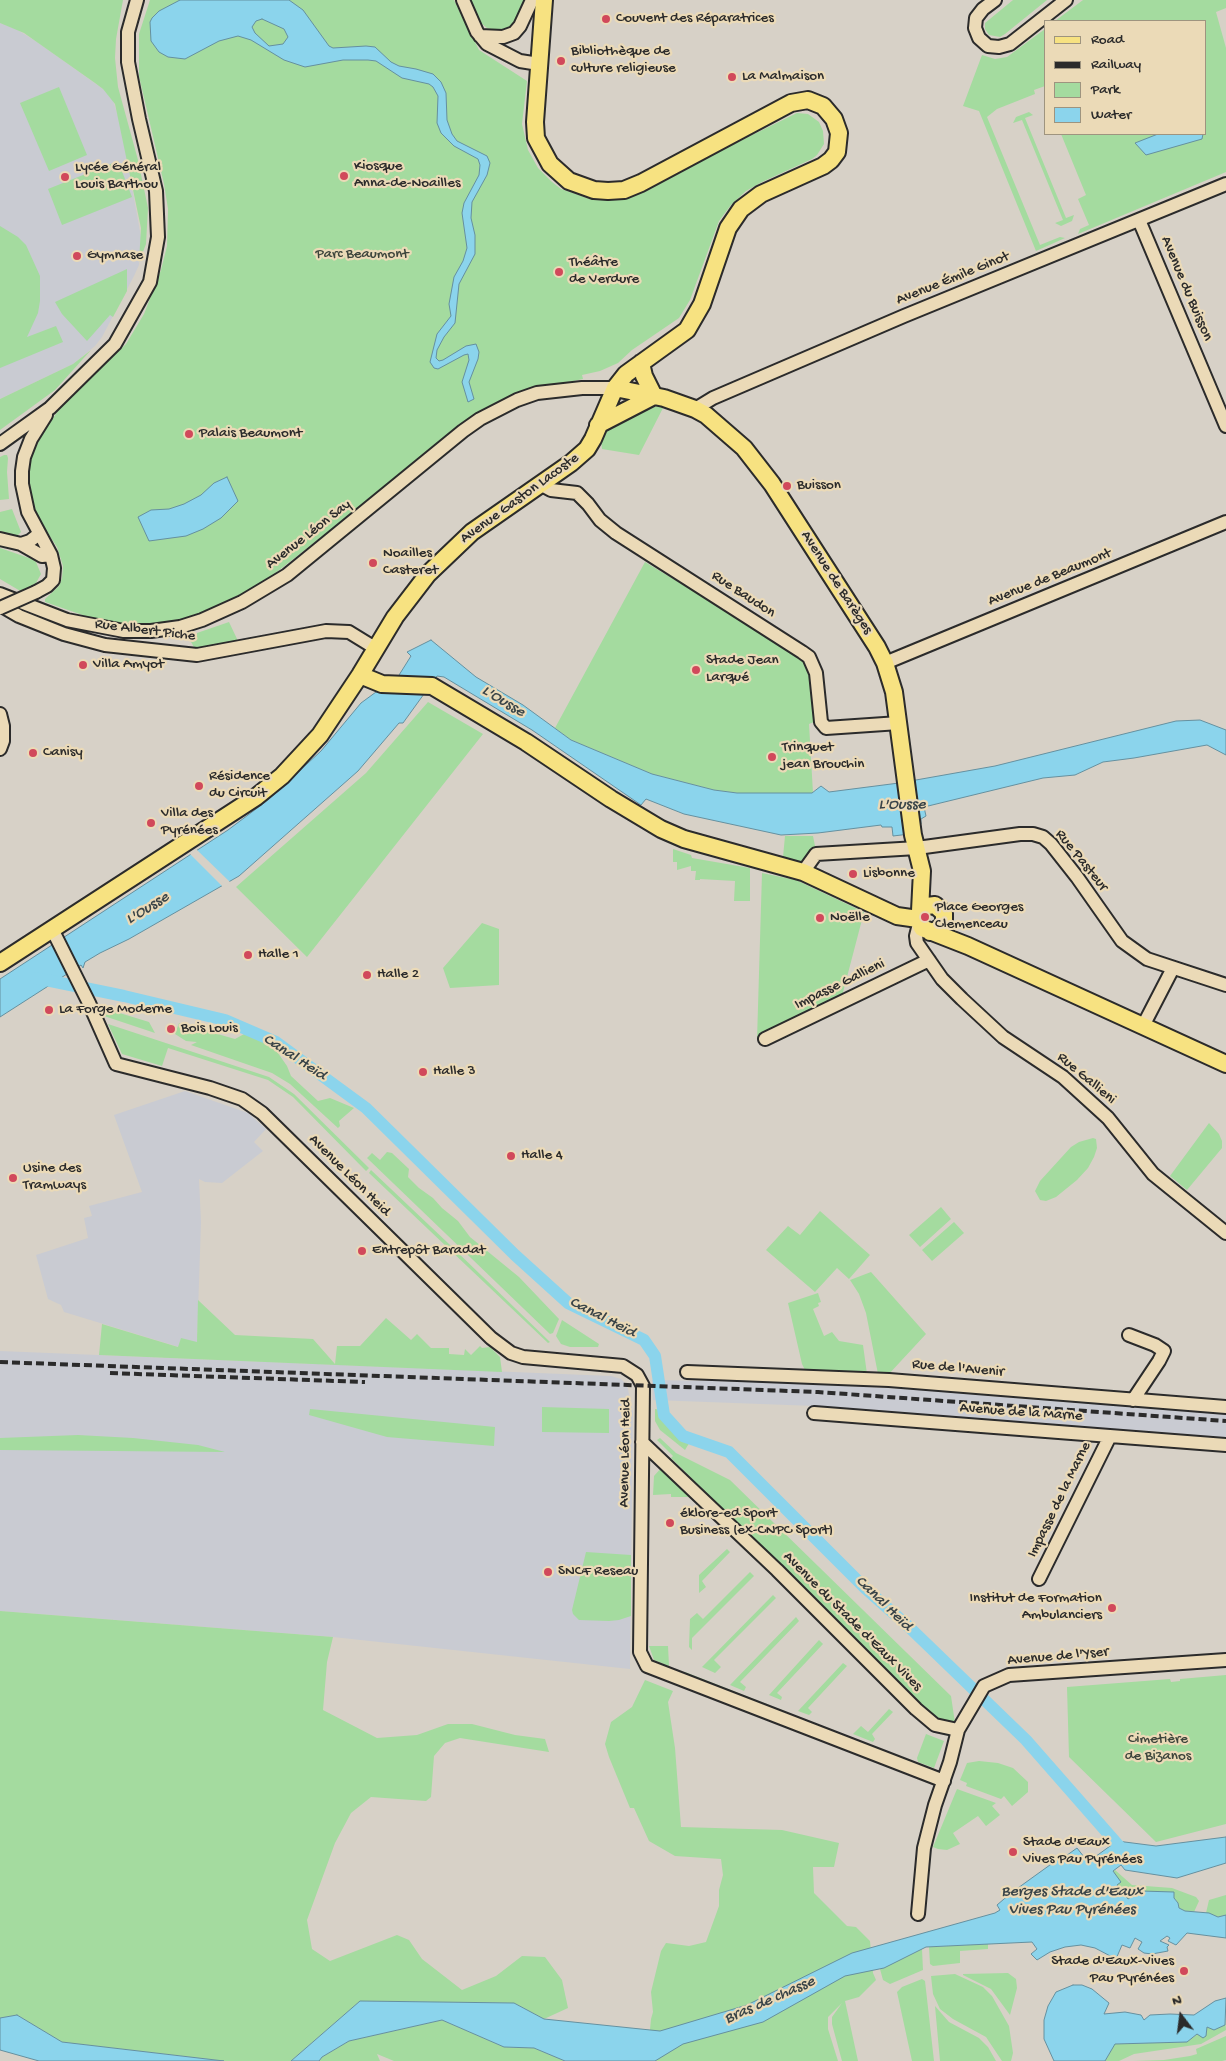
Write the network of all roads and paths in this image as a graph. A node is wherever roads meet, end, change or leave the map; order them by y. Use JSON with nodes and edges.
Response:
{"nodes":[{"id":1,"x":137,"y":0,"type":"edge"},
{"id":2,"x":464,"y":0,"type":"edge"},
{"id":3,"x":532,"y":0,"type":"edge"},
{"id":4,"x":544,"y":0,"type":"edge"},
{"id":5,"x":995,"y":0,"type":"edge"},
{"id":6,"x":1066,"y":0,"type":"edge"},
{"id":7,"x":480,"y":36,"type":"junction"},
{"id":8,"x":539,"y":64,"type":"junction"},
{"id":9,"x":1226,"y":184,"type":"edge"},
{"id":10,"x":1140,"y":220,"type":"junction"},
{"id":11,"x":641,"y":364,"type":"junction"},
{"id":12,"x":615,"y":388,"type":"junction"},
{"id":13,"x":654,"y":396,"type":"junction"},
{"id":14,"x":50,"y":408,"type":"junction"},
{"id":15,"x":695,"y":409,"type":"junction"},
{"id":16,"x":598,"y":425,"type":"junction"},
{"id":17,"x":1226,"y":426,"type":"edge"},
{"id":18,"x":0,"y":444,"type":"edge"},
{"id":19,"x":540,"y":484,"type":"junction"},
{"id":20,"x":1226,"y":522,"type":"edge"},
{"id":21,"x":39,"y":534,"type":"junction"},
{"id":22,"x":0,"y":539,"type":"edge"},
{"id":23,"x":21,"y":544,"type":"junction"},
{"id":24,"x":51,"y":555,"type":"junction"},
{"id":25,"x":0,"y":594,"type":"edge"},
{"id":26,"x":0,"y":607,"type":"edge"},
{"id":27,"x":376,"y":648,"type":"junction"},
{"id":28,"x":886,"y":663,"type":"junction"},
{"id":29,"x":360,"y":675,"type":"junction"},
{"id":30,"x":0,"y":714,"type":"edge"},
{"id":31,"x":899,"y":723,"type":"junction"},
{"id":32,"x":0,"y":749,"type":"edge"},
{"id":33,"x":915,"y":842,"type":"junction"},
{"id":34,"x":922,"y":871,"type":"junction"},
{"id":35,"x":803,"y":872,"type":"junction"},
{"id":36,"x":942,"y":913,"type":"junction"},
{"id":37,"x":922,"y":921,"type":"junction"},
{"id":38,"x":55,"y":935,"type":"junction"},
{"id":39,"x":962,"y":944,"type":"junction"},
{"id":40,"x":929,"y":960,"type":"junction"},
{"id":41,"x":0,"y":963,"type":"edge"},
{"id":42,"x":1173,"y":968,"type":"junction"},
{"id":43,"x":1226,"y":985,"type":"edge"},
{"id":44,"x":1143,"y":1026,"type":"junction"},
{"id":45,"x":765,"y":1039,"type":"dead end"},
{"id":46,"x":1226,"y":1064,"type":"edge"},
{"id":47,"x":1226,"y":1233,"type":"edge"},
{"id":48,"x":1129,"y":1335,"type":"dead end"},
{"id":49,"x":687,"y":1372,"type":"dead end"},
{"id":50,"x":1133,"y":1400,"type":"junction"},
{"id":51,"x":1226,"y":1407,"type":"edge"},
{"id":52,"x":814,"y":1413,"type":"dead end"},
{"id":53,"x":1110,"y":1436,"type":"junction"},
{"id":54,"x":642,"y":1442,"type":"junction"},
{"id":55,"x":1226,"y":1445,"type":"edge"},
{"id":56,"x":1040,"y":1579,"type":"dead end"},
{"id":57,"x":1226,"y":1660,"type":"edge"},
{"id":58,"x":958,"y":1730,"type":"junction"},
{"id":59,"x":944,"y":1781,"type":"junction"},
{"id":60,"x":918,"y":1914,"type":"dead end"}],
"edges":[{"from":1,"to":14,"type":"street"},
{"from":2,"to":7,"type":"street"},
{"from":3,"to":7,"type":"street"},
{"from":4,"to":8,"type":"main road","name":"Avenue Gaston Lacoste"},
{"from":5,"to":6,"type":"street"},
{"from":7,"to":8,"type":"street"},
{"from":8,"to":11,"type":"main road","name":"Avenue Gaston Lacoste"},
{"from":9,"to":10,"type":"street","name":"Avenue Émile Ginot"},
{"from":10,"to":15,"type":"street","name":"Avenue Émile Ginot"},
{"from":10,"to":17,"type":"street","name":"Avenue du Buisson"},
{"from":11,"to":12,"type":"main road","name":"Avenue Gaston Lacoste"},
{"from":11,"to":13,"type":"main road"},
{"from":12,"to":13,"type":"main road","name":"Avenue de Barèges"},
{"from":12,"to":16,"type":"main road","name":"Avenue Gaston Lacoste"},
{"from":12,"to":25,"type":"street","name":"Avenue Léon Say"},
{"from":13,"to":15,"type":"main road","name":"Avenue de Barèges"},
{"from":13,"to":16,"type":"main road"},
{"from":14,"to":18,"type":"street"},
{"from":14,"to":21,"type":"street"},
{"from":15,"to":28,"type":"main road","name":"Avenue de Barèges"},
{"from":16,"to":19,"type":"main road","name":"Avenue Gaston Lacoste"},
{"from":19,"to":27,"type":"main road","name":"Avenue Gaston Lacoste"},
{"from":19,"to":31,"type":"street","name":"Rue Baudon"},
{"from":20,"to":28,"type":"street","name":"Avenue de Beaumont"},
{"from":21,"to":23,"type":"street"},
{"from":21,"to":24,"type":"street"},
{"from":22,"to":23,"type":"street"},
{"from":23,"to":24,"type":"street"},
{"from":24,"to":26,"type":"street","bridge":true},
{"from":26,"to":27,"type":"street","name":"Rue Albert Piche"},
{"from":27,"to":29,"type":"main road","name":"Avenue Gaston Lacoste"},
{"from":28,"to":31,"type":"main road","name":"Avenue de Barèges"},
{"from":29,"to":35,"type":"main road"},
{"from":29,"to":38,"type":"main road","name":"Avenue Gaston Lacoste"},
{"from":30,"to":32,"type":"street"},
{"from":31,"to":33,"type":"main road","name":"Avenue de Barèges"},
{"from":33,"to":34,"type":"main road","name":"Avenue de Barèges"},
{"from":33,"to":35,"type":"street","name":"Rue Pasteur"},
{"from":33,"to":42,"type":"street","name":"Rue Pasteur"},
{"from":34,"to":36,"type":"main road"},
{"from":34,"to":37,"type":"main road"},
{"from":35,"to":37,"type":"main road"},
{"from":36,"to":37,"type":"main road"},
{"from":36,"to":37,"type":"main road"},
{"from":36,"to":39,"type":"main road"},
{"from":37,"to":39,"type":"main road"},
{"from":37,"to":40,"type":"street","name":"Rue Gallieni"},
{"from":38,"to":41,"type":"main road","name":"Avenue Gaston Lacoste"},
{"from":38,"to":54,"type":"street","name":"Avenue Léon Heid"},
{"from":39,"to":44,"type":"main road"},
{"from":40,"to":45,"type":"street","name":"Impasse Gallieni"},
{"from":40,"to":47,"type":"street","name":"Rue Gallieni"},
{"from":42,"to":43,"type":"street","name":"Rue Pasteur"},
{"from":42,"to":44,"type":"street"},
{"from":44,"to":46,"type":"main road"},
{"from":48,"to":50,"type":"street"},
{"from":49,"to":50,"type":"street","name":"Rue de l'Avenir"},
{"from":50,"to":51,"type":"street","name":"Rue de l'Avenir"},
{"from":52,"to":53,"type":"street","name":"Avenue de la Marne"},
{"from":53,"to":55,"type":"street","name":"Avenue de la Marne"},
{"from":53,"to":56,"type":"street","name":"Impasse de la Marne"},
{"from":54,"to":58,"type":"street","name":"Avenue du Stade d'Eaux Vives"},
{"from":54,"to":59,"type":"street","name":"Avenue Léon Heid"},
{"from":57,"to":58,"type":"street","name":"Avenue de l'Yser"},
{"from":58,"to":59,"type":"street","name":"Avenue de l'Yser"},
{"from":59,"to":60,"type":"street","name":"Avenue de l'Yser"}]}
